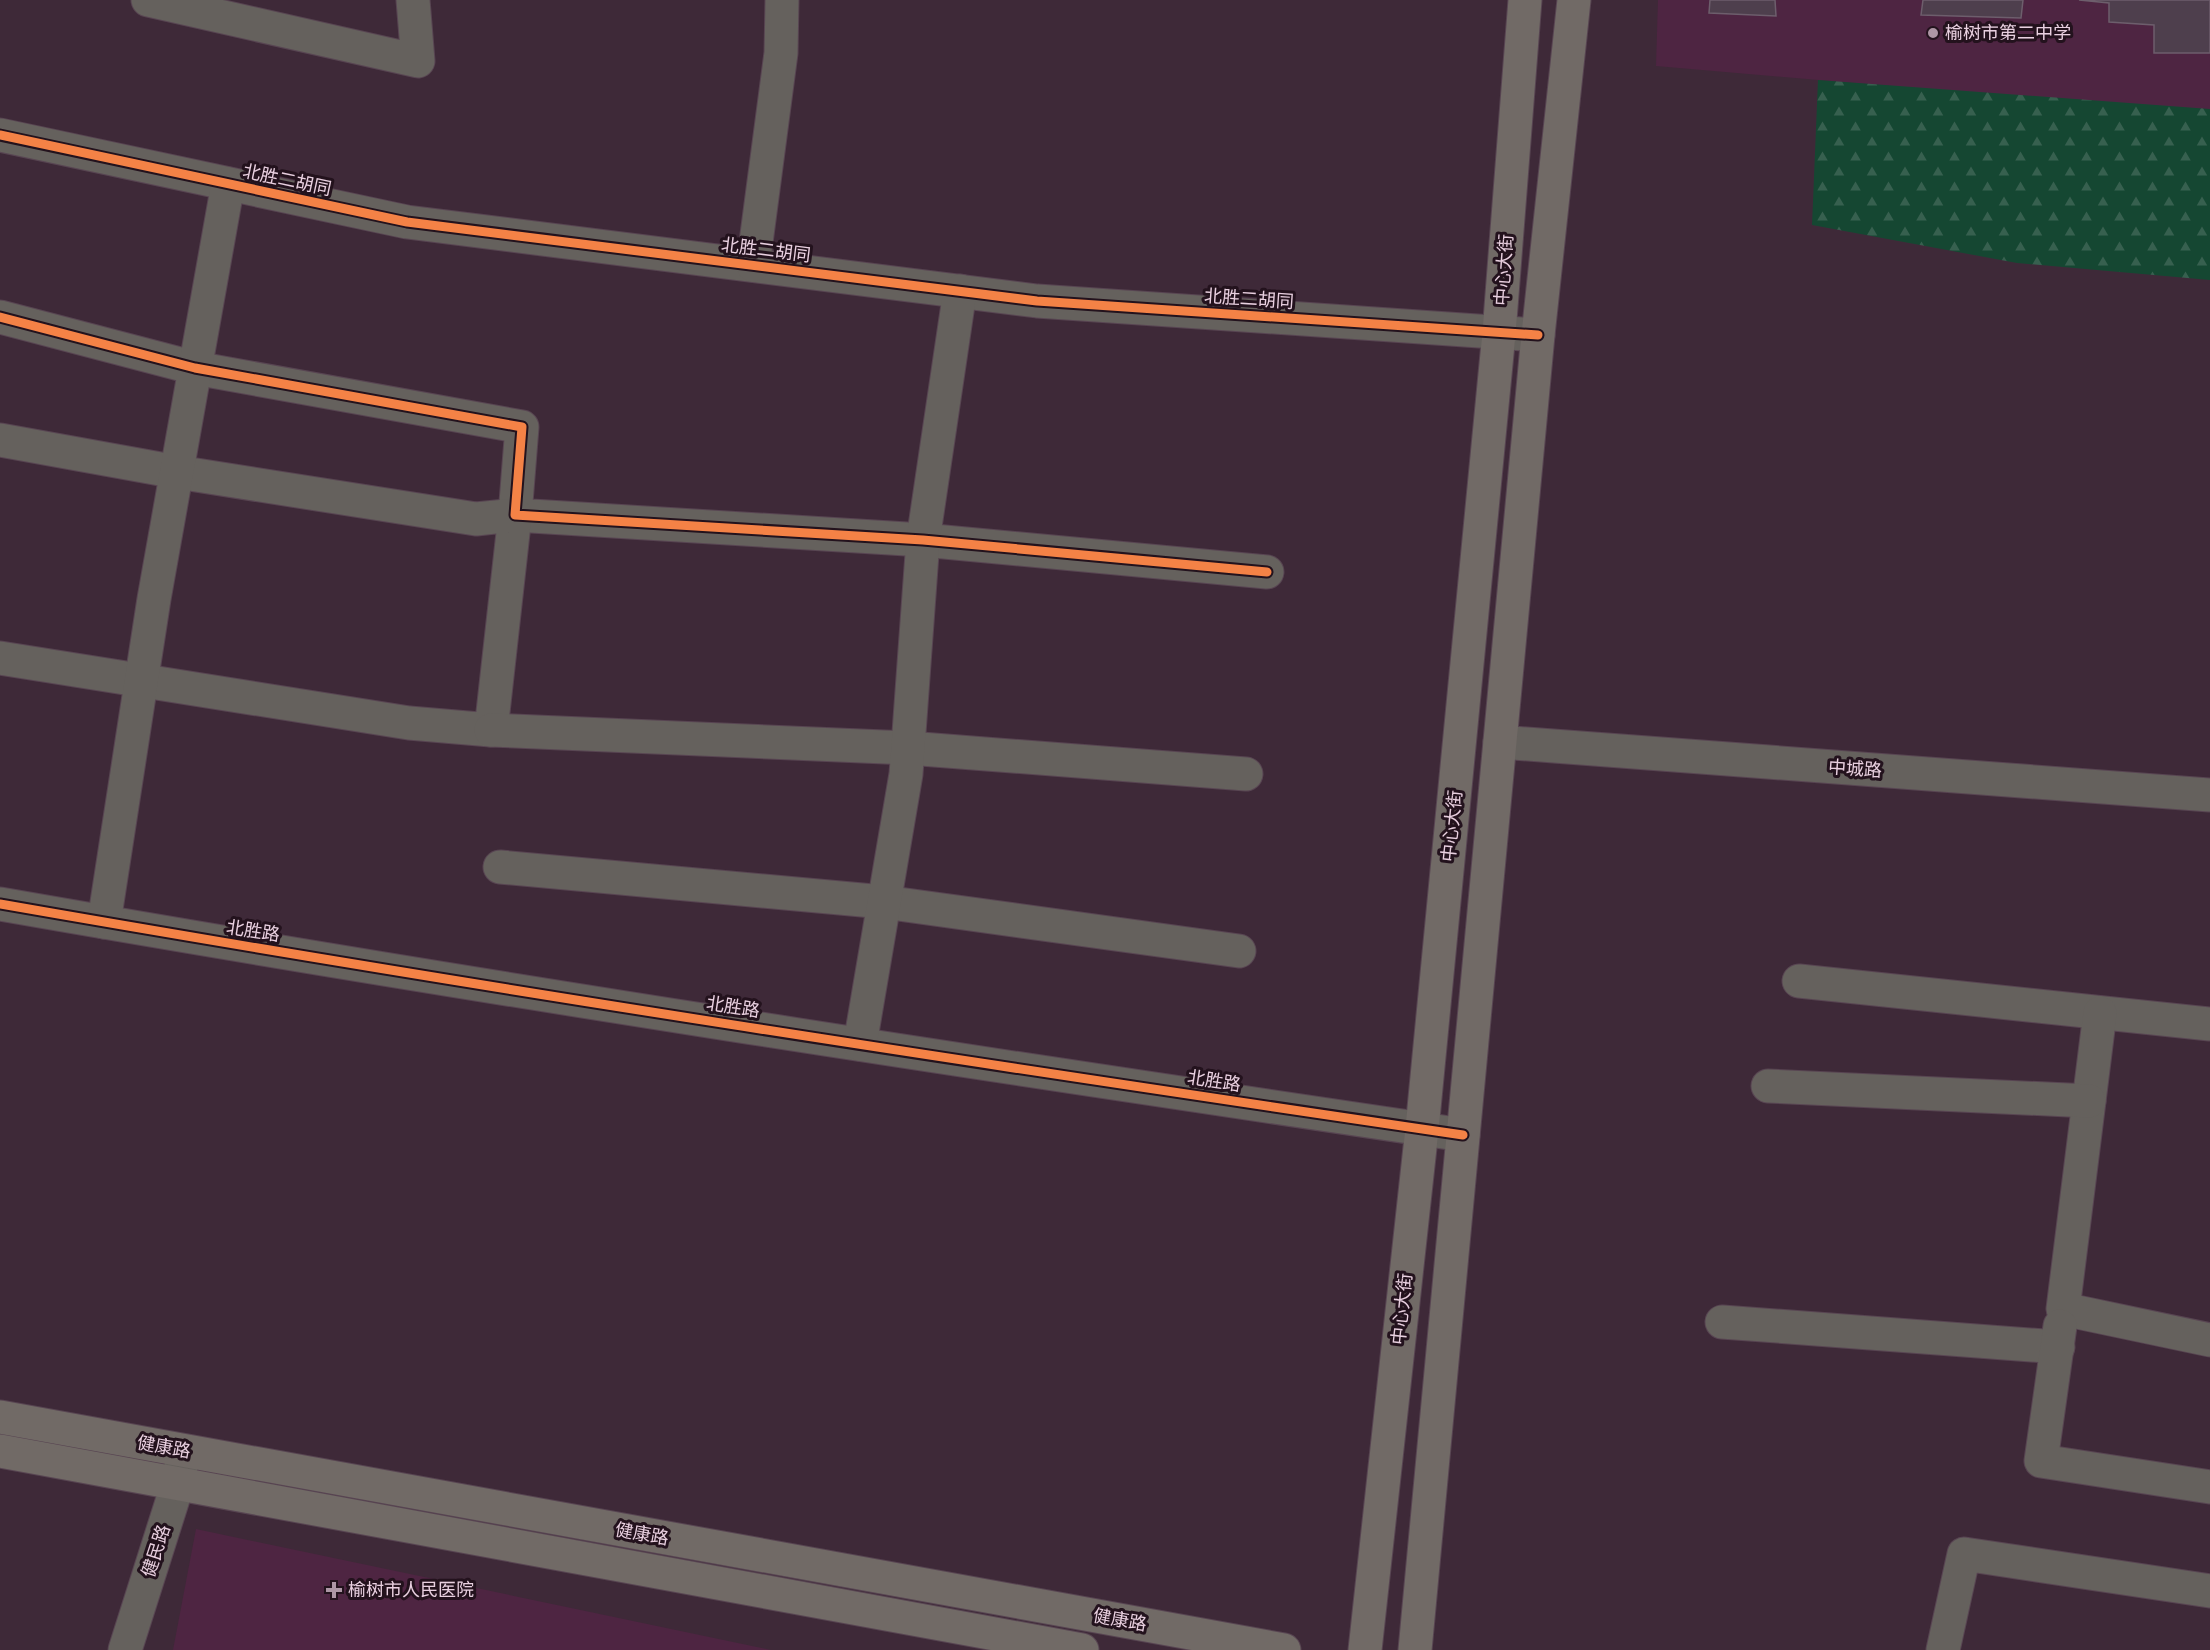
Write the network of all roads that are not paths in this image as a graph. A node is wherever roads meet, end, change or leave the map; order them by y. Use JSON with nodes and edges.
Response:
{"nodes":[{"id":1,"x":148,"y":0,"type":"edge"},
{"id":2,"x":413,"y":0,"type":"edge"},
{"id":3,"x":782,"y":0,"type":"edge"},
{"id":4,"x":1525,"y":0,"type":"edge"},
{"id":5,"x":1574,"y":0,"type":"edge"},
{"id":6,"x":0,"y":135,"type":"edge"},
{"id":7,"x":228,"y":184,"type":"junction"},
{"id":8,"x":753,"y":265,"type":"junction"},
{"id":9,"x":960,"y":291,"type":"junction"},
{"id":10,"x":0,"y":317,"type":"edge"},
{"id":11,"x":1499,"y":333,"type":"junction"},
{"id":12,"x":1538,"y":335,"type":"junction"},
{"id":13,"x":195,"y":368,"type":"junction"},
{"id":14,"x":0,"y":440,"type":"edge"},
{"id":15,"x":177,"y":472,"type":"junction"},
{"id":16,"x":515,"y":515,"type":"junction"},
{"id":17,"x":923,"y":540,"type":"junction"},
{"id":18,"x":1267,"y":572,"type":"dead end"},
{"id":19,"x":0,"y":658,"type":"edge"},
{"id":20,"x":141,"y":680,"type":"junction"},
{"id":21,"x":491,"y":730,"type":"junction"},
{"id":22,"x":1500,"y":742,"type":"junction"},
{"id":23,"x":908,"y":748,"type":"junction"},
{"id":24,"x":1246,"y":774,"type":"dead end"},
{"id":25,"x":2210,"y":795,"type":"edge"},
{"id":26,"x":500,"y":867,"type":"dead end"},
{"id":27,"x":884,"y":902,"type":"junction"},
{"id":28,"x":0,"y":904,"type":"edge"},
{"id":29,"x":104,"y":922,"type":"junction"},
{"id":30,"x":1239,"y":951,"type":"dead end"},
{"id":31,"x":1799,"y":981,"type":"dead end"},
{"id":32,"x":2100,"y":1012,"type":"junction"},
{"id":33,"x":2210,"y":1024,"type":"edge"},
{"id":34,"x":860,"y":1044,"type":"junction"},
{"id":35,"x":1768,"y":1086,"type":"dead end"},
{"id":36,"x":2089,"y":1101,"type":"junction"},
{"id":37,"x":1422,"y":1129,"type":"junction"},
{"id":38,"x":1463,"y":1135,"type":"junction"},
{"id":39,"x":2063,"y":1309,"type":"junction"},
{"id":40,"x":1722,"y":1322,"type":"dead end"},
{"id":41,"x":2210,"y":1340,"type":"edge"},
{"id":42,"x":2058,"y":1347,"type":"junction"},
{"id":43,"x":0,"y":1417,"type":"edge"},
{"id":44,"x":0,"y":1451,"type":"edge"},
{"id":45,"x":184,"y":1451,"type":"junction"},
{"id":46,"x":178,"y":1483,"type":"junction"},
{"id":47,"x":2210,"y":1487,"type":"edge"},
{"id":48,"x":2210,"y":1592,"type":"edge"},
{"id":49,"x":125,"y":1650,"type":"edge"},
{"id":50,"x":1082,"y":1650,"type":"edge"},
{"id":51,"x":1284,"y":1650,"type":"edge"},
{"id":52,"x":1365,"y":1650,"type":"edge"},
{"id":53,"x":1415,"y":1650,"type":"edge"},
{"id":54,"x":1943,"y":1650,"type":"edge"}],
"edges":[{"from":1,"to":2,"type":"street"},
{"from":3,"to":8,"type":"street"},
{"from":4,"to":11,"type":"main road","name":"中心大街"},
{"from":5,"to":12,"type":"main road"},
{"from":6,"to":7,"type":"street","name":"北胜二胡同"},
{"from":7,"to":8,"type":"street","name":"北胜二胡同"},
{"from":7,"to":13,"type":"street"},
{"from":8,"to":9,"type":"street","name":"北胜二胡同"},
{"from":9,"to":11,"type":"street","name":"北胜二胡同"},
{"from":9,"to":17,"type":"street"},
{"from":10,"to":13,"type":"street"},
{"from":11,"to":12,"type":"street","name":"北胜二胡同"},
{"from":11,"to":37,"type":"main road","name":"中心大街"},
{"from":12,"to":22,"type":"main road"},
{"from":13,"to":15,"type":"street"},
{"from":13,"to":16,"type":"street"},
{"from":14,"to":15,"type":"street"},
{"from":15,"to":16,"type":"street"},
{"from":15,"to":20,"type":"street"},
{"from":16,"to":17,"type":"street"},
{"from":16,"to":21,"type":"street"},
{"from":17,"to":18,"type":"street"},
{"from":17,"to":23,"type":"street"},
{"from":19,"to":20,"type":"street"},
{"from":20,"to":21,"type":"street"},
{"from":20,"to":29,"type":"street"},
{"from":21,"to":23,"type":"street"},
{"from":22,"to":25,"type":"street","name":"中城路"},
{"from":22,"to":38,"type":"main road"},
{"from":23,"to":24,"type":"street"},
{"from":23,"to":27,"type":"street"},
{"from":26,"to":27,"type":"street"},
{"from":27,"to":30,"type":"street"},
{"from":27,"to":34,"type":"street"},
{"from":28,"to":29,"type":"street","name":"北胜路"},
{"from":29,"to":34,"type":"street","name":"北胜路"},
{"from":31,"to":32,"type":"street"},
{"from":32,"to":33,"type":"street"},
{"from":32,"to":36,"type":"street"},
{"from":34,"to":37,"type":"street","name":"北胜路"},
{"from":35,"to":36,"type":"street"},
{"from":36,"to":39,"type":"street"},
{"from":37,"to":38,"type":"street","name":"北胜路"},
{"from":37,"to":52,"type":"main road","name":"中心大街"},
{"from":38,"to":53,"type":"main road"},
{"from":39,"to":41,"type":"street"},
{"from":39,"to":42,"type":"street"},
{"from":40,"to":42,"type":"street"},
{"from":42,"to":47,"type":"street"},
{"from":43,"to":45,"type":"main road","name":"健康路"},
{"from":44,"to":46,"type":"main road","name":"健康路"},
{"from":45,"to":46,"type":"street","name":"健民路"},
{"from":45,"to":51,"type":"main road","name":"健康路"},
{"from":46,"to":49,"type":"street","name":"健民路"},
{"from":46,"to":50,"type":"main road","name":"健康路"},
{"from":48,"to":54,"type":"street"}]}
